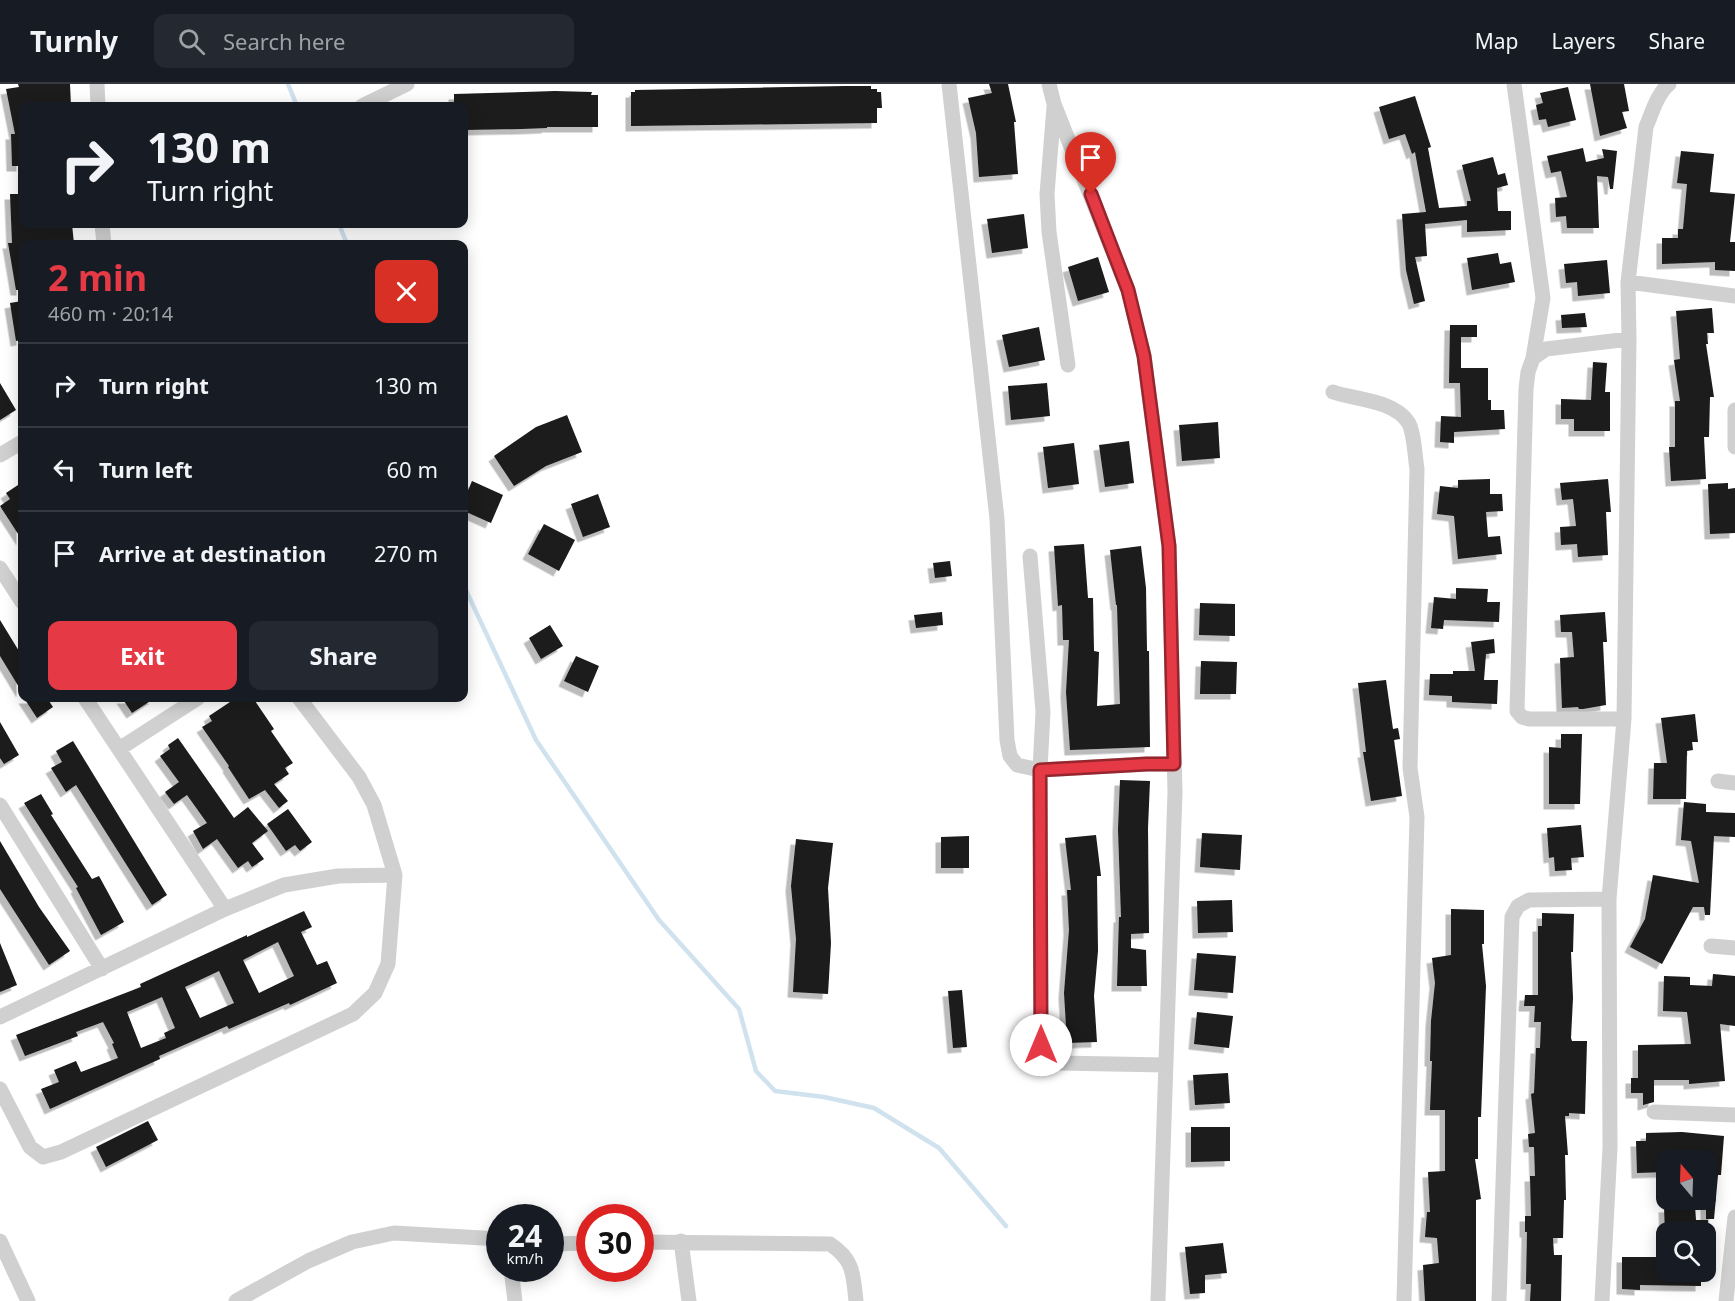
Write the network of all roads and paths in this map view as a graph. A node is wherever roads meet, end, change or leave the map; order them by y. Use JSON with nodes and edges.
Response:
{"nodes":[{"id":1,"x":97,"y":84,"type":"edge"},
{"id":2,"x":407,"y":84,"type":"edge"},
{"id":3,"x":949,"y":84,"type":"edge"},
{"id":4,"x":1049,"y":84,"type":"edge"},
{"id":5,"x":1514,"y":84,"type":"edge"},
{"id":6,"x":1669,"y":84,"type":"edge"},
{"id":7,"x":98,"y":102,"type":"edge"},
{"id":8,"x":370,"y":102,"type":"edge"},
{"id":9,"x":1054,"y":104,"type":"junction"},
{"id":10,"x":1628,"y":282,"type":"junction"},
{"id":11,"x":1735,"y":296,"type":"edge"},
{"id":12,"x":1629,"y":339,"type":"junction"},
{"id":13,"x":1533,"y":358,"type":"junction"},
{"id":14,"x":1068,"y":365,"type":"dead end"},
{"id":15,"x":1333,"y":392,"type":"dead end"},
{"id":16,"x":1735,"y":410,"type":"edge"},
{"id":17,"x":18,"y":444,"type":"edge"},
{"id":18,"x":1735,"y":447,"type":"edge"},
{"id":19,"x":0,"y":455,"type":"edge"},
{"id":20,"x":1030,"y":556,"type":"dead end"},
{"id":21,"x":0,"y":568,"type":"edge"},
{"id":22,"x":18,"y":596,"type":"edge"},
{"id":23,"x":88,"y":702,"type":"edge"},
{"id":24,"x":192,"y":702,"type":"edge"},
{"id":25,"x":302,"y":702,"type":"edge"},
{"id":26,"x":1624,"y":719,"type":"junction"},
{"id":27,"x":119,"y":749,"type":"junction"},
{"id":28,"x":1174,"y":764,"type":"junction"},
{"id":29,"x":1040,"y":770,"type":"junction"},
{"id":30,"x":1718,"y":781,"type":"dead end"},
{"id":31,"x":1735,"y":783,"type":"edge"},
{"id":32,"x":0,"y":806,"type":"edge"},
{"id":33,"x":395,"y":875,"type":"junction"},
{"id":34,"x":1609,"y":899,"type":"junction"},
{"id":35,"x":225,"y":909,"type":"junction"},
{"id":36,"x":1711,"y":946,"type":"dead end"},
{"id":37,"x":1735,"y":948,"type":"edge"},
{"id":38,"x":102,"y":969,"type":"junction"},
{"id":39,"x":0,"y":1017,"type":"edge"},
{"id":40,"x":1166,"y":1065,"type":"junction"},
{"id":41,"x":0,"y":1089,"type":"edge"},
{"id":42,"x":1654,"y":1112,"type":"dead end"},
{"id":43,"x":1735,"y":1115,"type":"edge"},
{"id":44,"x":1735,"y":1217,"type":"edge"},
{"id":45,"x":486,"y":1238,"type":"edge"},
{"id":46,"x":0,"y":1241,"type":"edge"},
{"id":47,"x":681,"y":1241,"type":"junction"},
{"id":48,"x":654,"y":1242,"type":"edge"},
{"id":49,"x":513,"y":1282,"type":"edge"},
{"id":50,"x":28,"y":1301,"type":"edge"},
{"id":51,"x":236,"y":1301,"type":"edge"},
{"id":52,"x":515,"y":1301,"type":"edge"},
{"id":53,"x":689,"y":1301,"type":"edge"},
{"id":54,"x":856,"y":1301,"type":"edge"},
{"id":55,"x":1158,"y":1301,"type":"edge"},
{"id":56,"x":1404,"y":1301,"type":"edge"},
{"id":57,"x":1499,"y":1301,"type":"edge"},
{"id":58,"x":1602,"y":1301,"type":"edge"},
{"id":59,"x":1726,"y":1301,"type":"edge"}],
"edges":[{"from":1,"to":7,"type":"street"},
{"from":2,"to":8,"type":"street"},
{"from":3,"to":29,"type":"street"},
{"from":4,"to":9,"type":"street"},
{"from":5,"to":13,"type":"street"},
{"from":6,"to":10,"type":"street"},
{"from":9,"to":14,"type":"street"},
{"from":9,"to":28,"type":"street"},
{"from":10,"to":11,"type":"street"},
{"from":10,"to":12,"type":"street"},
{"from":12,"to":13,"type":"street"},
{"from":12,"to":26,"type":"street"},
{"from":13,"to":26,"type":"street"},
{"from":15,"to":56,"type":"street"},
{"from":16,"to":18,"type":"street"},
{"from":17,"to":19,"type":"street"},
{"from":20,"to":29,"type":"street"},
{"from":21,"to":22,"type":"street"},
{"from":23,"to":27,"type":"street"},
{"from":24,"to":27,"type":"street"},
{"from":25,"to":33,"type":"street"},
{"from":26,"to":34,"type":"street"},
{"from":27,"to":35,"type":"street"},
{"from":28,"to":29,"type":"street"},
{"from":28,"to":40,"type":"street"},
{"from":29,"to":40,"type":"street"},
{"from":30,"to":31,"type":"street"},
{"from":32,"to":38,"type":"street"},
{"from":33,"to":35,"type":"street"},
{"from":33,"to":41,"type":"street"},
{"from":34,"to":57,"type":"street"},
{"from":34,"to":58,"type":"street"},
{"from":35,"to":38,"type":"street"},
{"from":36,"to":37,"type":"street"},
{"from":38,"to":39,"type":"street"},
{"from":40,"to":55,"type":"street"},
{"from":42,"to":43,"type":"street"},
{"from":44,"to":59,"type":"street"},
{"from":45,"to":51,"type":"street"},
{"from":46,"to":50,"type":"street"},
{"from":47,"to":48,"type":"street"},
{"from":47,"to":53,"type":"street"},
{"from":47,"to":54,"type":"street"},
{"from":49,"to":52,"type":"street"}]}
